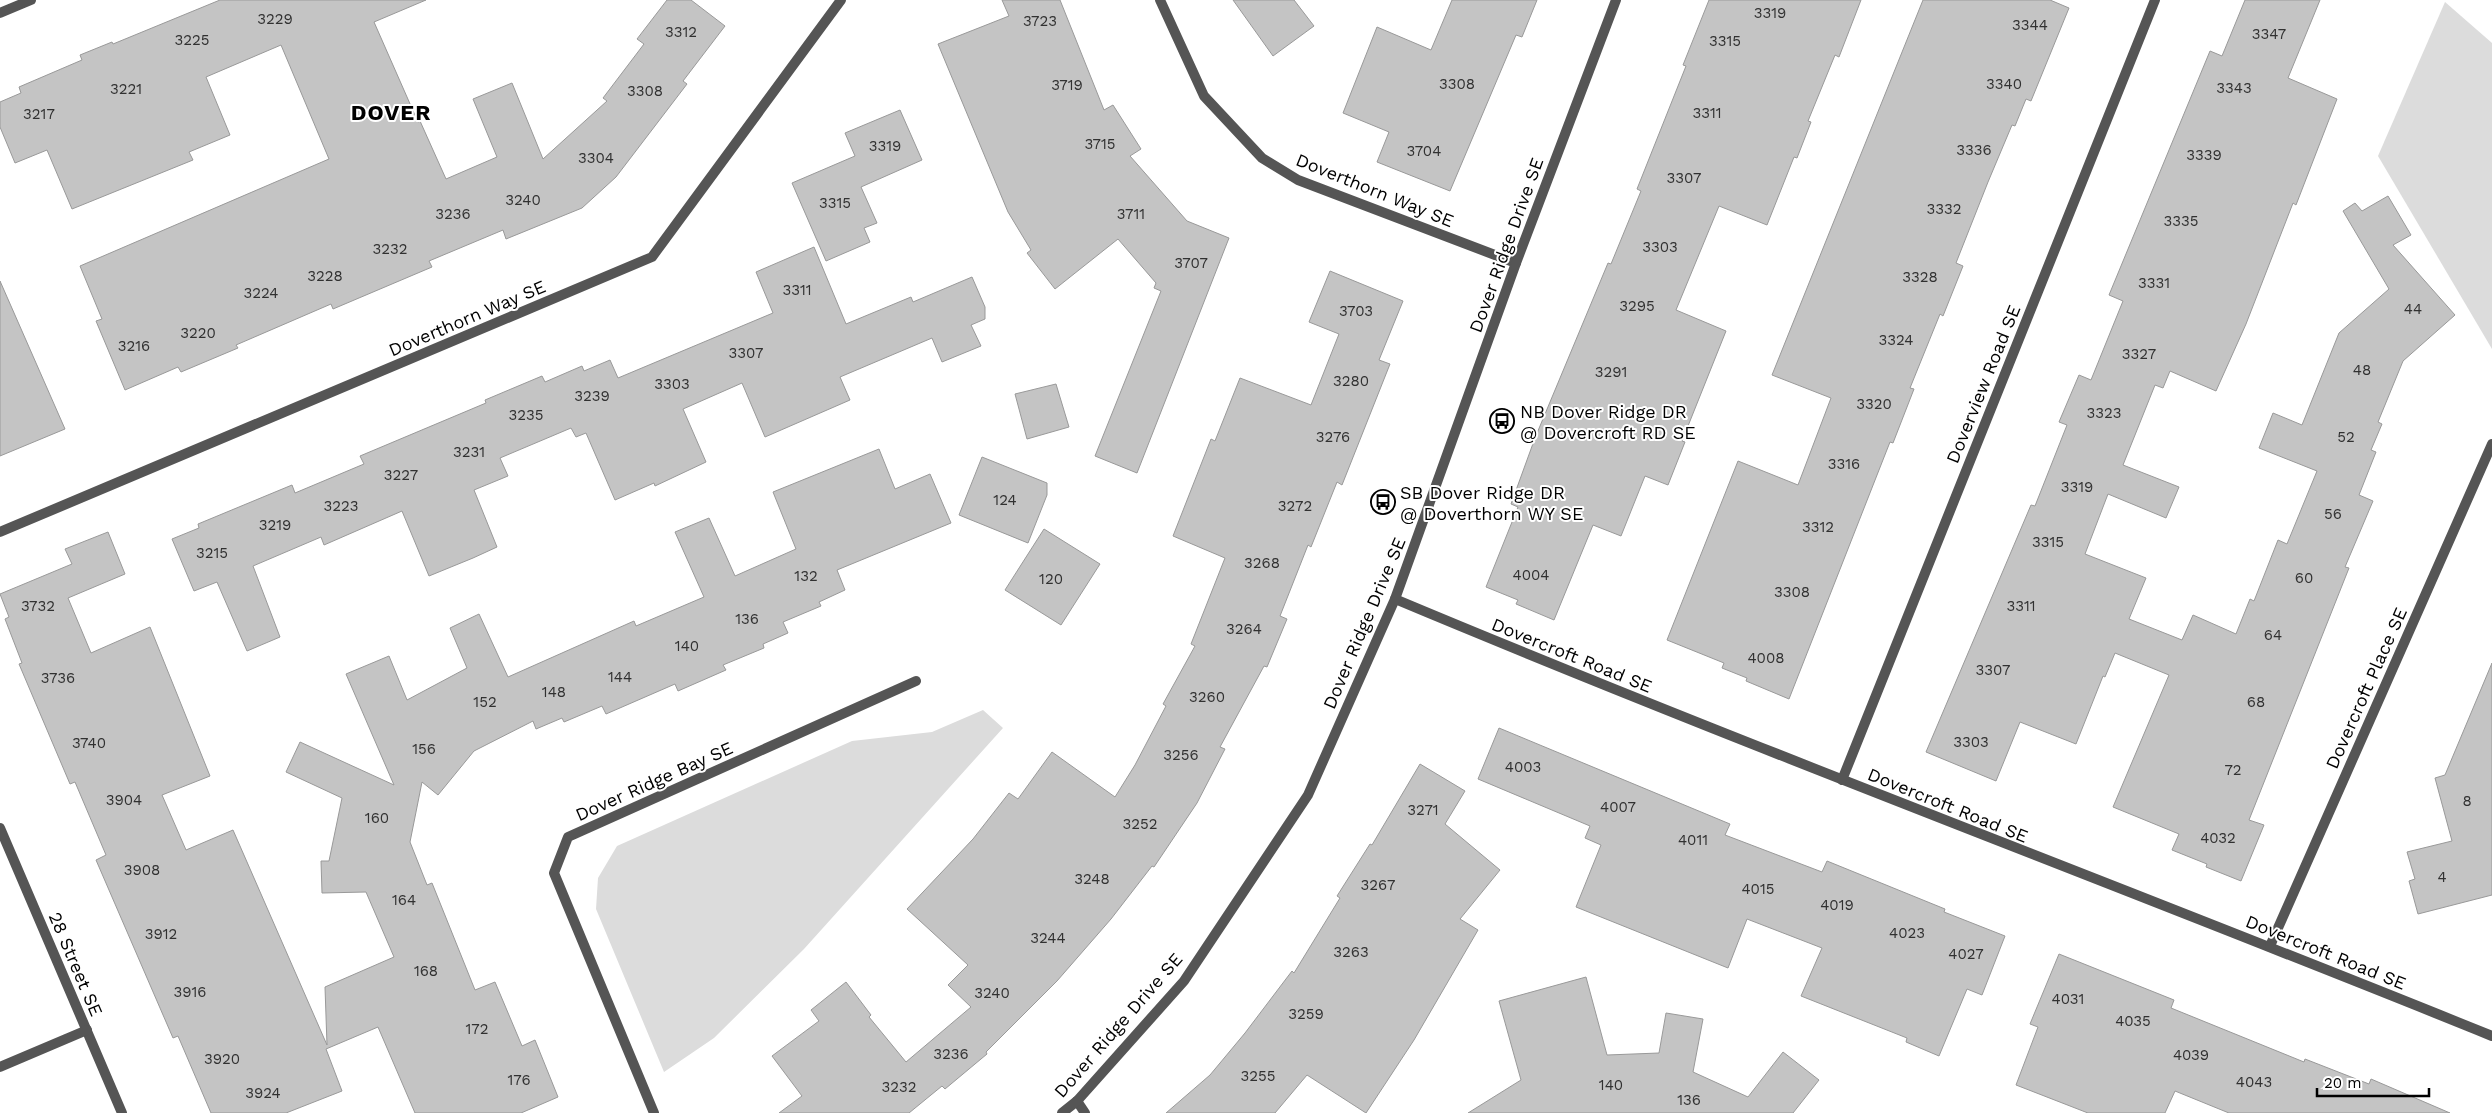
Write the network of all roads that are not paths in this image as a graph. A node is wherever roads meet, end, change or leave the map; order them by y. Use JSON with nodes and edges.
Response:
{"nodes":[{"id":1,"x":31,"y":0,"type":"edge"},
{"id":2,"x":841,"y":0,"type":"edge"},
{"id":3,"x":1160,"y":0,"type":"edge"},
{"id":4,"x":1616,"y":0,"type":"edge"},
{"id":5,"x":2154,"y":0,"type":"edge"},
{"id":6,"x":0,"y":13,"type":"edge"},
{"id":7,"x":1516,"y":263,"type":"junction"},
{"id":8,"x":2492,"y":444,"type":"edge"},
{"id":9,"x":0,"y":532,"type":"edge"},
{"id":10,"x":1395,"y":599,"type":"junction"},
{"id":11,"x":916,"y":680,"type":"dead end"},
{"id":12,"x":1842,"y":780,"type":"junction"},
{"id":13,"x":0,"y":828,"type":"edge"},
{"id":14,"x":2270,"y":946,"type":"junction"},
{"id":15,"x":87,"y":1030,"type":"junction"},
{"id":16,"x":2492,"y":1036,"type":"edge"},
{"id":17,"x":0,"y":1067,"type":"edge"},
{"id":18,"x":1077,"y":1101,"type":"junction"},
{"id":19,"x":122,"y":1113,"type":"edge"},
{"id":20,"x":654,"y":1113,"type":"edge"},
{"id":21,"x":1062,"y":1113,"type":"edge"},
{"id":22,"x":1085,"y":1113,"type":"edge"}],
"edges":[{"from":1,"to":6,"type":"street"},
{"from":2,"to":9,"type":"street","name":"Doverthorn Way SE"},
{"from":3,"to":7,"type":"street","name":"Doverthorn Way SE"},
{"from":4,"to":7,"type":"street","name":"Dover Ridge Drive SE"},
{"from":5,"to":12,"type":"street","name":"Doverview Road SE"},
{"from":7,"to":10,"type":"street","name":"Dover Ridge Drive SE"},
{"from":8,"to":14,"type":"street","name":"Dovercroft Place SE"},
{"from":10,"to":12,"type":"street","name":"Dovercroft Road SE"},
{"from":10,"to":18,"type":"street","name":"Dover Ridge Drive SE"},
{"from":11,"to":20,"type":"street","name":"Dover Ridge Bay SE"},
{"from":12,"to":14,"type":"street","name":"Dovercroft Road SE"},
{"from":13,"to":15,"type":"street","name":"28 Street SE"},
{"from":14,"to":16,"type":"street","name":"Dovercroft Road SE"},
{"from":15,"to":17,"type":"street"},
{"from":15,"to":19,"type":"street","name":"28 Street SE"},
{"from":18,"to":21,"type":"street","name":"Dover Ridge Drive SE"},
{"from":18,"to":22,"type":"street"}]}
